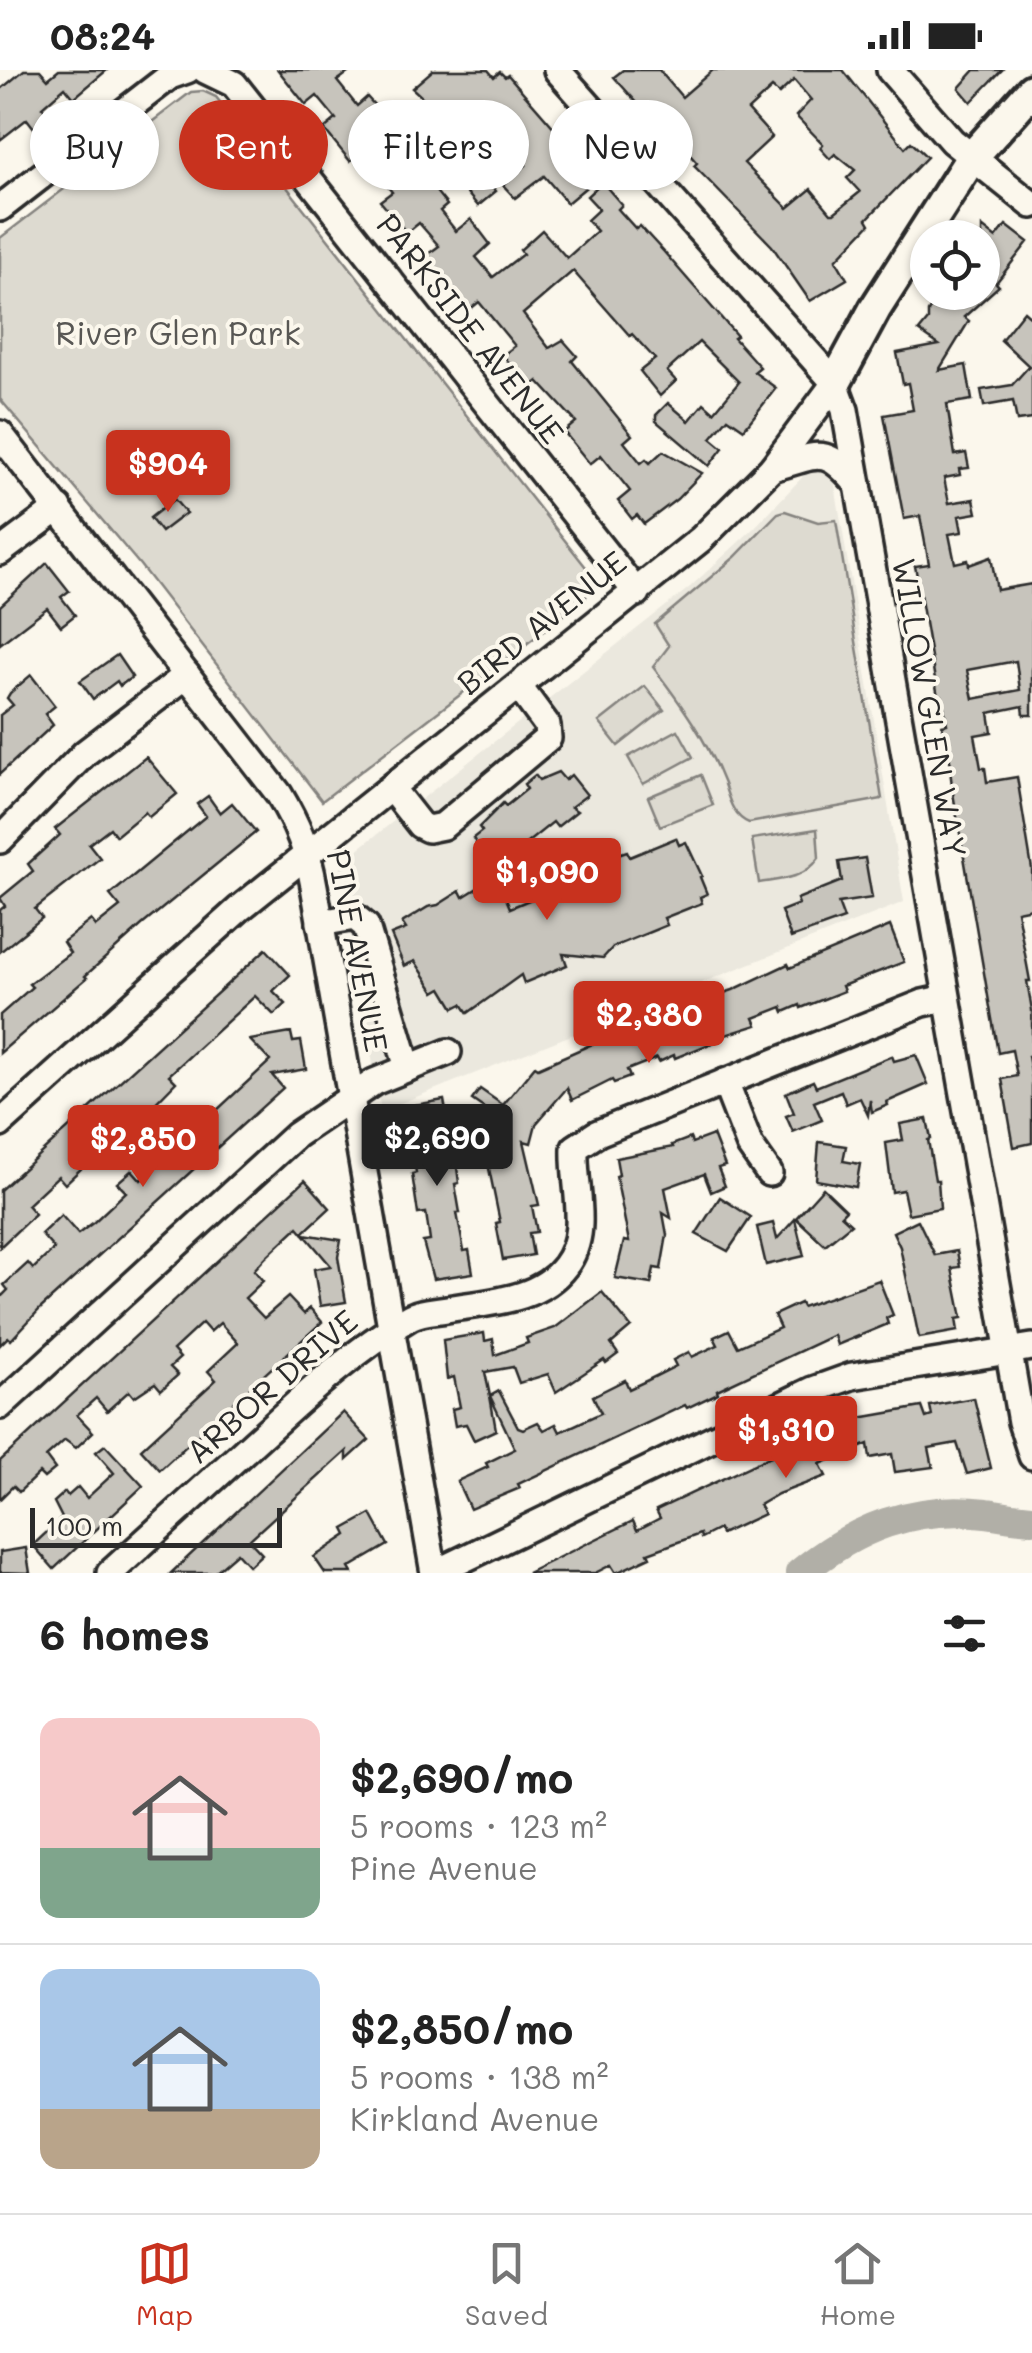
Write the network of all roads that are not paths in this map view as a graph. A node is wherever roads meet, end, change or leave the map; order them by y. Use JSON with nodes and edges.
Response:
{"nodes":[{"id":1,"x":187,"y":70,"type":"edge"},
{"id":2,"x":205,"y":70,"type":"edge"},
{"id":3,"x":557,"y":70,"type":"edge"},
{"id":4,"x":890,"y":70,"type":"edge"},
{"id":5,"x":1032,"y":90,"type":"edge"},
{"id":6,"x":972,"y":157,"type":"junction"},
{"id":7,"x":1032,"y":205,"type":"edge"},
{"id":8,"x":0,"y":208,"type":"edge"},
{"id":9,"x":836,"y":383,"type":"junction"},
{"id":10,"x":0,"y":434,"type":"edge"},
{"id":11,"x":772,"y":468,"type":"junction"},
{"id":12,"x":858,"y":484,"type":"junction"},
{"id":13,"x":58,"y":508,"type":"junction"},
{"id":14,"x":0,"y":552,"type":"edge"},
{"id":15,"x":637,"y":593,"type":"junction"},
{"id":16,"x":187,"y":676,"type":"junction"},
{"id":17,"x":519,"y":687,"type":"junction"},
{"id":18,"x":391,"y":788,"type":"junction"},
{"id":19,"x":0,"y":840,"type":"edge"},
{"id":20,"x":308,"y":854,"type":"junction"},
{"id":21,"x":320,"y":922,"type":"junction"},
{"id":22,"x":946,"y":998,"type":"junction"},
{"id":23,"x":448,"y":1052,"type":"dead end"},
{"id":24,"x":408,"y":1068,"type":"junction"},
{"id":25,"x":724,"y":1082,"type":"junction"},
{"id":26,"x":351,"y":1098,"type":"junction"},
{"id":27,"x":0,"y":1124,"type":"edge"},
{"id":28,"x":769,"y":1172,"type":"dead end"},
{"id":29,"x":391,"y":1329,"type":"junction"},
{"id":30,"x":1020,"y":1349,"type":"edge"},
{"id":31,"x":0,"y":1406,"type":"edge"},
{"id":32,"x":1032,"y":1456,"type":"edge"},
{"id":33,"x":110,"y":1573,"type":"edge"},
{"id":34,"x":434,"y":1573,"type":"edge"}],
"edges":[{"from":1,"to":8,"type":"street"},
{"from":2,"to":15,"type":"street","name":"PARKSIDE AVENUE"},
{"from":3,"to":9,"type":"street","name":"WILLOW GLEN WAY"},
{"from":4,"to":6,"type":"street"},
{"from":5,"to":6,"type":"main road","name":"BIRD AVENUE"},
{"from":6,"to":7,"type":"street"},
{"from":6,"to":9,"type":"main road","name":"BIRD AVENUE"},
{"from":9,"to":11,"type":"street","name":"BIRD AVENUE"},
{"from":9,"to":12,"type":"street","name":"WILLOW GLEN WAY"},
{"from":10,"to":13,"type":"street","name":"PINE AVENUE"},
{"from":11,"to":12,"type":"street"},
{"from":11,"to":15,"type":"street","name":"BIRD AVENUE"},
{"from":12,"to":22,"type":"street","name":"WILLOW GLEN WAY"},
{"from":13,"to":14,"type":"street"},
{"from":13,"to":16,"type":"street","name":"PINE AVENUE"},
{"from":15,"to":17,"type":"street","name":"BIRD AVENUE"},
{"from":16,"to":19,"type":"street"},
{"from":16,"to":20,"type":"street","name":"PINE AVENUE"},
{"from":17,"to":18,"type":"street","name":"BIRD AVENUE"},
{"from":17,"to":18,"type":"street"},
{"from":18,"to":20,"type":"street","name":"BIRD AVENUE"},
{"from":20,"to":21,"type":"street","name":"PINE AVENUE"},
{"from":20,"to":27,"type":"street","name":"BIRD AVENUE"},
{"from":21,"to":24,"type":"street"},
{"from":21,"to":26,"type":"street","name":"PINE AVENUE"},
{"from":22,"to":25,"type":"street","name":"ARBOR DRIVE"},
{"from":22,"to":30,"type":"street","name":"WILLOW GLEN WAY"},
{"from":23,"to":24,"type":"street"},
{"from":24,"to":26,"type":"street"},
{"from":25,"to":28,"type":"street"},
{"from":25,"to":29,"type":"street","name":"ARBOR DRIVE"},
{"from":26,"to":29,"type":"street","name":"PINE AVENUE"},
{"from":26,"to":31,"type":"street"},
{"from":29,"to":33,"type":"street","name":"ARBOR DRIVE"},
{"from":29,"to":34,"type":"street","name":"PINE AVENUE"},
{"from":30,"to":32,"type":"street","name":"WILLOW GLEN WAY"},
{"from":30,"to":34,"type":"street"}]}
